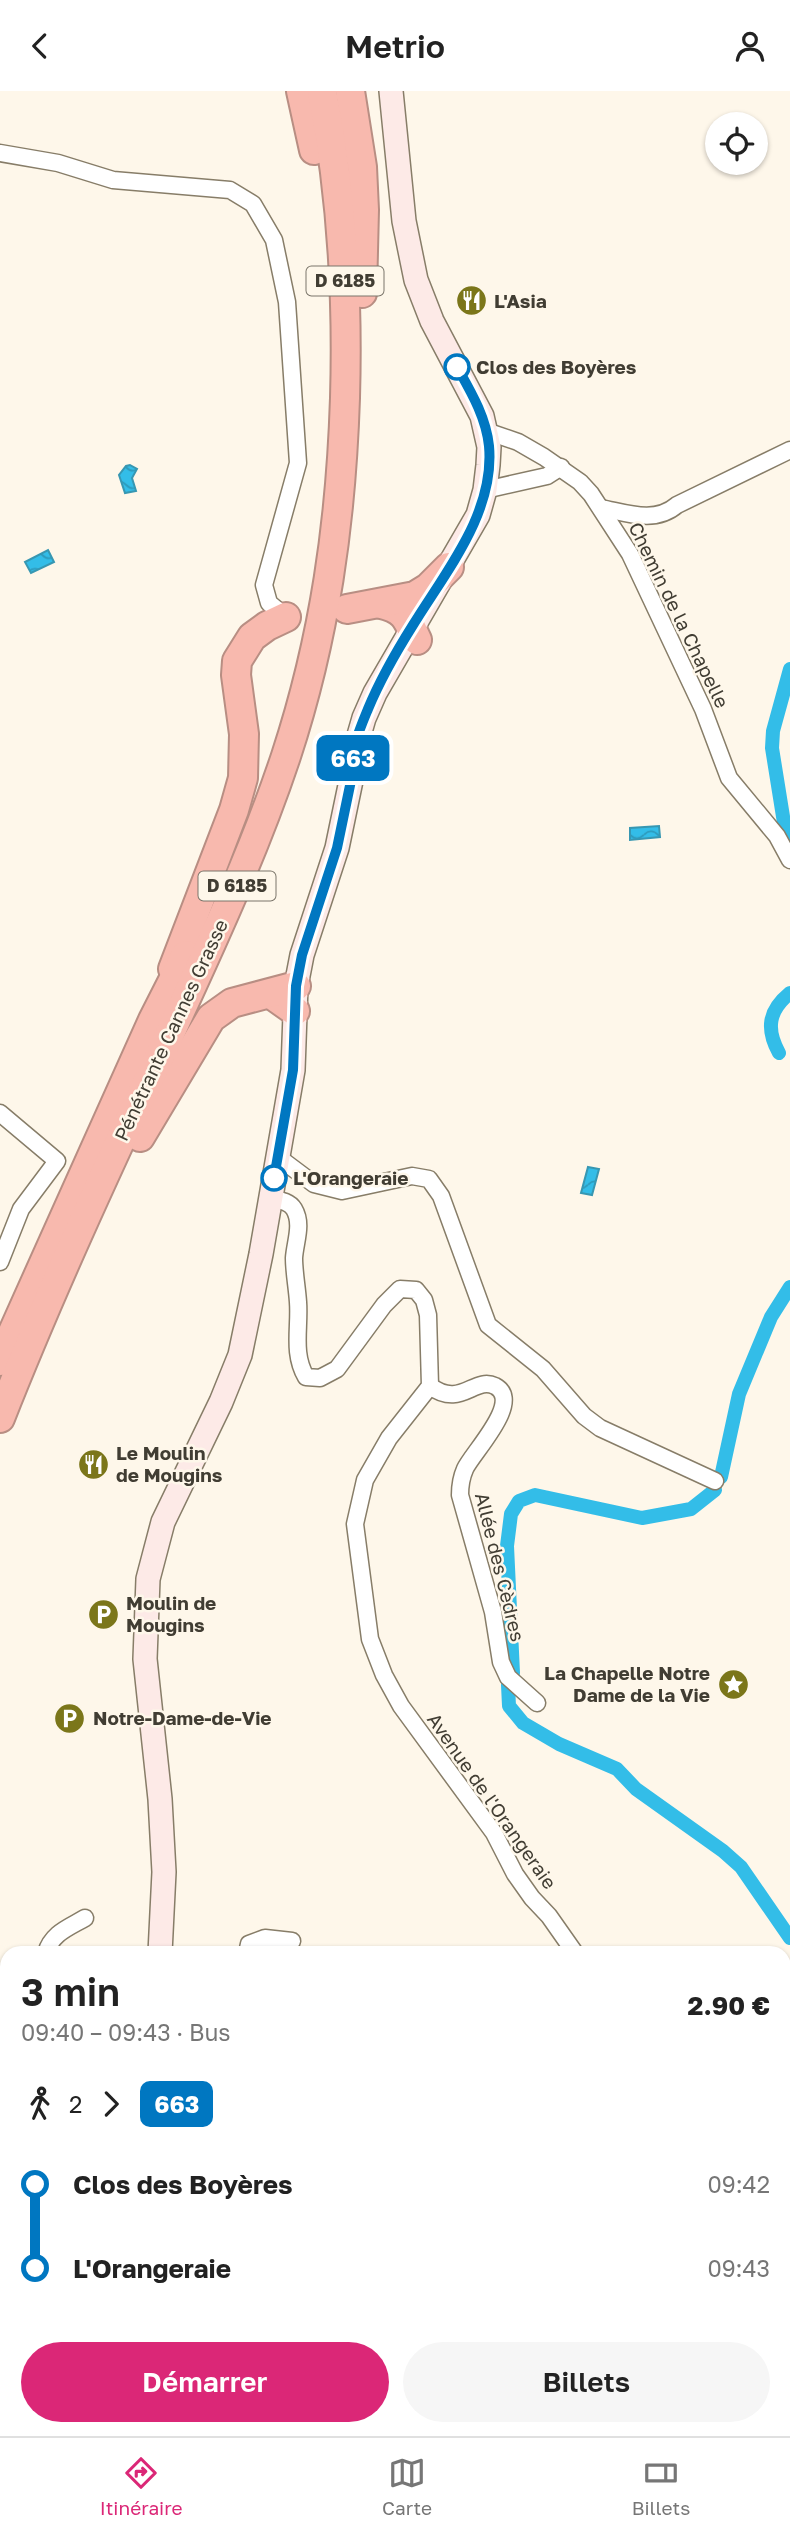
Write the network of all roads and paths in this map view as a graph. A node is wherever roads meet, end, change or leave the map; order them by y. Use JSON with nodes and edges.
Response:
{"nodes":[{"id":1,"x":301,"y":91,"type":"edge"},
{"id":2,"x":321,"y":91,"type":"edge"},
{"id":3,"x":350,"y":91,"type":"edge"},
{"id":4,"x":391,"y":91,"type":"edge"},
{"id":5,"x":401,"y":91,"type":"edge"},
{"id":6,"x":0,"y":153,"type":"edge"},
{"id":7,"x":492,"y":432,"type":"junction"},
{"id":8,"x":790,"y":450,"type":"edge"},
{"id":9,"x":561,"y":467,"type":"junction"},
{"id":10,"x":343,"y":474,"type":"junction"},
{"id":11,"x":491,"y":489,"type":"junction"},
{"id":12,"x":603,"y":511,"type":"junction"},
{"id":13,"x":449,"y":567,"type":"junction"},
{"id":14,"x":381,"y":604,"type":"junction"},
{"id":15,"x":347,"y":609,"type":"dead end"},
{"id":16,"x":286,"y":617,"type":"joint"},
{"id":17,"x":414,"y":633,"type":"junction"},
{"id":18,"x":790,"y":860,"type":"edge"},
{"id":19,"x":287,"y":997,"type":"junction"},
{"id":20,"x":153,"y":1020,"type":"junction"},
{"id":21,"x":0,"y":1113,"type":"edge"},
{"id":22,"x":278,"y":1157,"type":"junction"},
{"id":23,"x":270,"y":1198,"type":"junction"},
{"id":24,"x":0,"y":1262,"type":"edge"},
{"id":25,"x":60,"y":1276,"type":"junction"},
{"id":26,"x":0,"y":1361,"type":"edge"},
{"id":27,"x":430,"y":1386,"type":"junction"},
{"id":28,"x":0,"y":1418,"type":"edge"},
{"id":29,"x":715,"y":1481,"type":"dead end"},
{"id":30,"x":537,"y":1703,"type":"dead end"},
{"id":31,"x":85,"y":1918,"type":"dead end"},
{"id":32,"x":292,"y":1941,"type":"dead end"},
{"id":33,"x":48,"y":1946,"type":"edge"},
{"id":34,"x":160,"y":1946,"type":"edge"},
{"id":35,"x":249,"y":1946,"type":"edge"},
{"id":36,"x":570,"y":1946,"type":"edge"}],
"edges":[{"from":1,"to":20,"type":"highway","name":"Pénétrante Cannes Grasse","number":"D 6185"},
{"from":2,"to":10,"type":"highway","name":"Pénétrante Cannes Grasse","number":"D 6185"},
{"from":3,"to":10,"type":"highway"},
{"from":4,"to":7,"type":"main road"},
{"from":5,"to":7,"type":"main road"},
{"from":6,"to":16,"type":"street"},
{"from":7,"to":9,"type":"street","name":"Chemin de la Chapelle"},
{"from":7,"to":11,"type":"main road"},
{"from":8,"to":12,"type":"street"},
{"from":9,"to":11,"type":"street"},
{"from":9,"to":12,"type":"street","name":"Chemin de la Chapelle"},
{"from":10,"to":25,"type":"highway","name":"Pénétrante Cannes Grasse","number":"D 6185"},
{"from":11,"to":13,"type":"main road"},
{"from":11,"to":17,"type":"main road"},
{"from":12,"to":18,"type":"street","name":"Chemin de la Chapelle"},
{"from":13,"to":14,"type":"highway"},
{"from":13,"to":17,"type":"main road"},
{"from":14,"to":15,"type":"highway"},
{"from":14,"to":17,"type":"highway"},
{"from":16,"to":20,"type":"highway"},
{"from":17,"to":19,"type":"main road"},
{"from":19,"to":22,"type":"main road"},
{"from":19,"to":25,"type":"highway"},
{"from":20,"to":26,"type":"highway","name":"Pénétrante Cannes Grasse","number":"D 6185"},
{"from":21,"to":24,"type":"street"},
{"from":22,"to":23,"type":"main road"},
{"from":22,"to":29,"type":"street"},
{"from":23,"to":27,"type":"street"},
{"from":23,"to":34,"type":"main road"},
{"from":25,"to":28,"type":"highway","name":"Pénétrante Cannes Grasse","number":"D 6185"},
{"from":27,"to":30,"type":"street","name":"Allée des Cèdres"},
{"from":27,"to":36,"type":"street","name":"Avenue de l'Orangeraie"},
{"from":31,"to":33,"type":"street"},
{"from":32,"to":35,"type":"street"}]}
